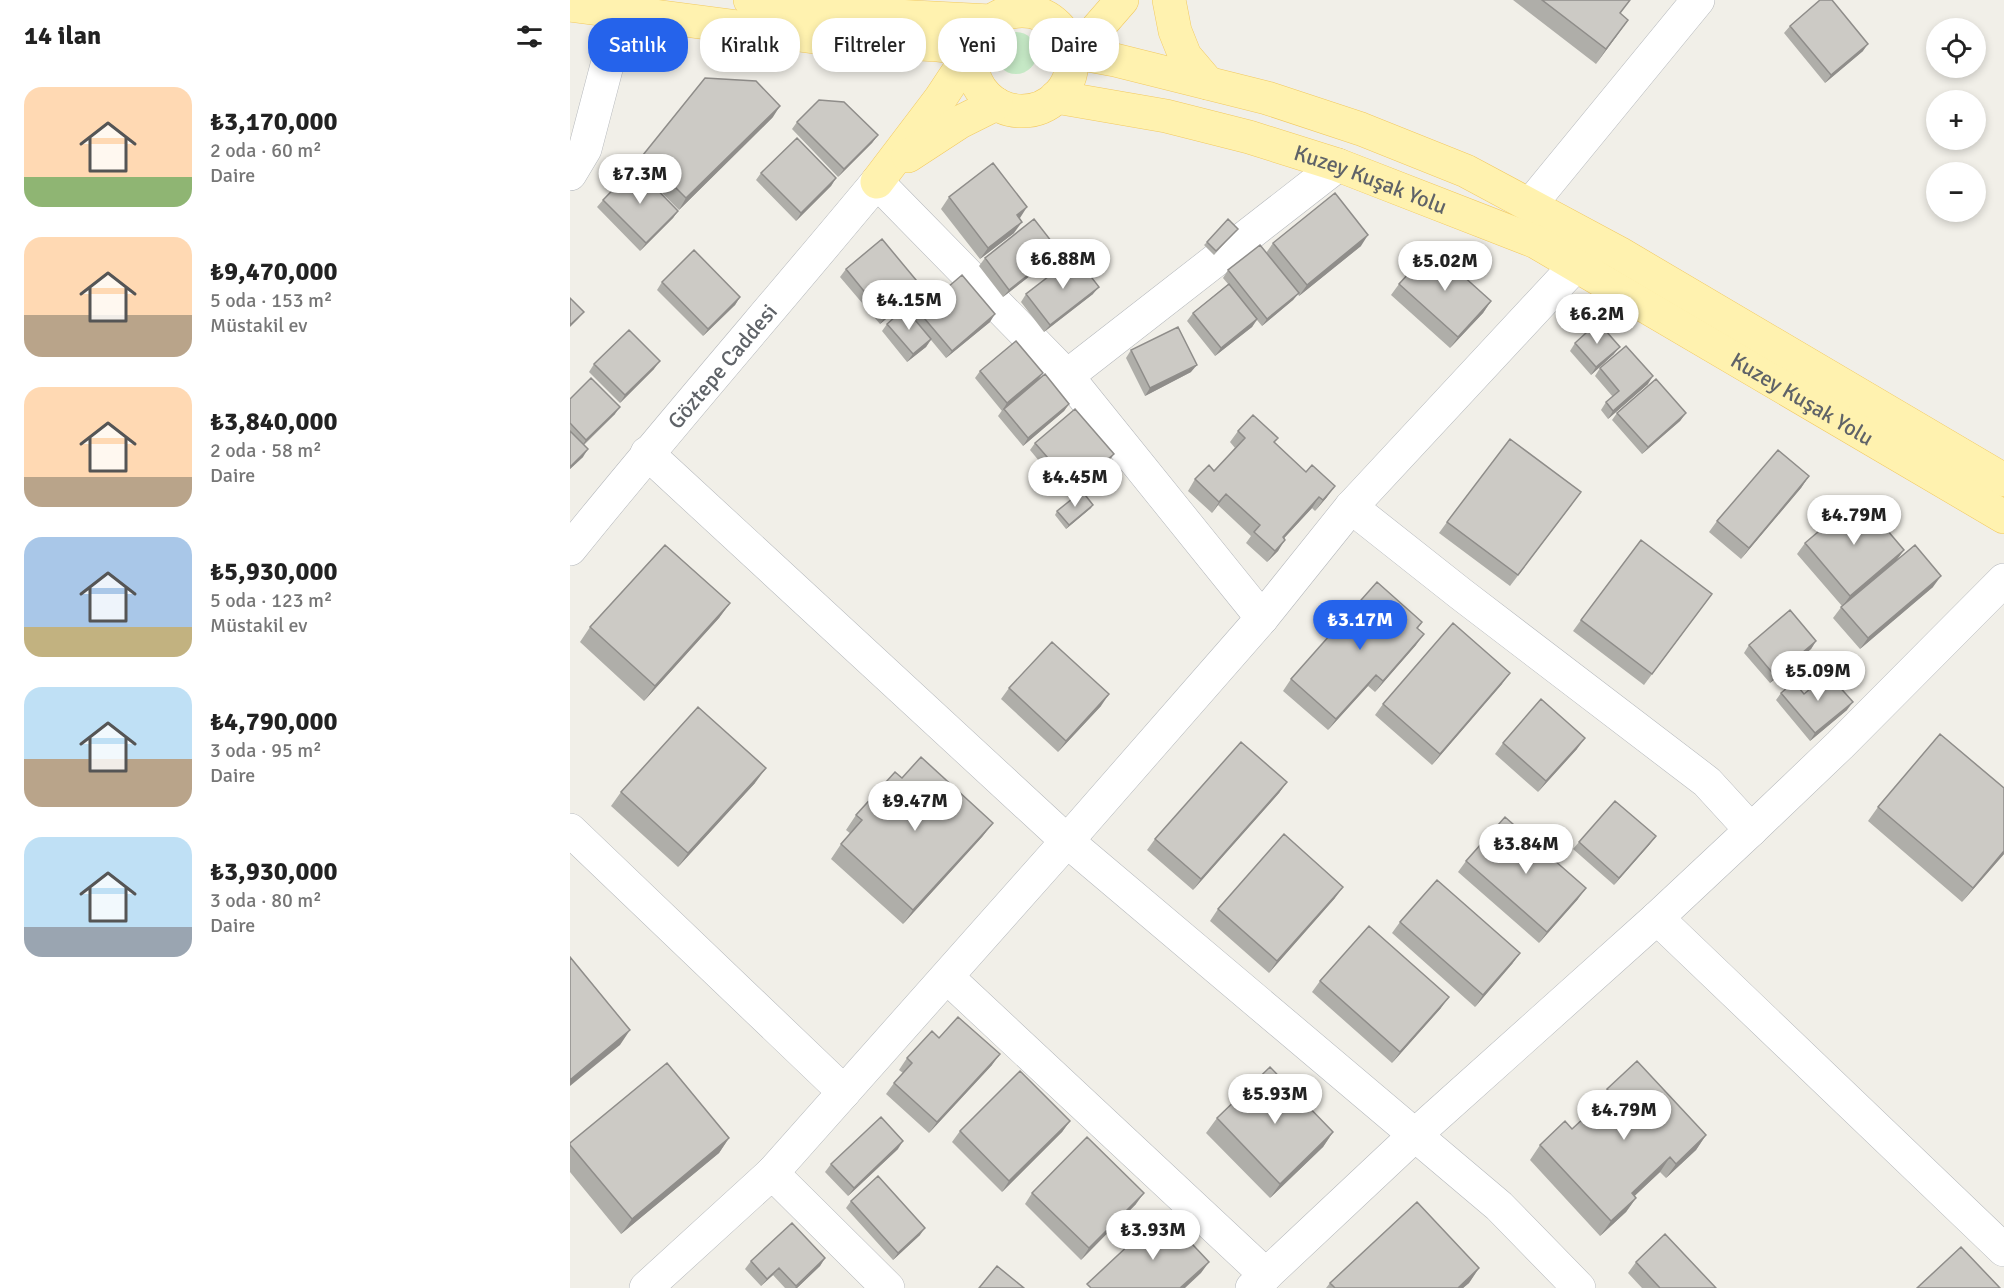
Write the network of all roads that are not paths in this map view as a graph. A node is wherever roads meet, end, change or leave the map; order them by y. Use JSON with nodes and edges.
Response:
{"nodes":[{"id":1,"x":750,"y":0,"type":"edge"},
{"id":2,"x":1055,"y":0,"type":"edge"},
{"id":3,"x":1122,"y":0,"type":"edge"},
{"id":4,"x":1169,"y":0,"type":"edge"},
{"id":5,"x":1698,"y":0,"type":"edge"},
{"id":6,"x":570,"y":5,"type":"edge"},
{"id":7,"x":621,"y":12,"type":"junction"},
{"id":8,"x":1004,"y":16,"type":"junction"},
{"id":9,"x":1001,"y":18,"type":"edge"},
{"id":10,"x":1046,"y":18,"type":"edge"},
{"id":11,"x":1106,"y":18,"type":"edge"},
{"id":12,"x":812,"y":37,"type":"edge"},
{"id":13,"x":926,"y":57,"type":"edge"},
{"id":14,"x":1119,"y":61,"type":"edge"},
{"id":15,"x":958,"y":72,"type":"edge"},
{"id":16,"x":973,"y":72,"type":"edge"},
{"id":17,"x":1070,"y":72,"type":"edge"},
{"id":18,"x":1208,"y":82,"type":"junction"},
{"id":19,"x":1056,"y":97,"type":"junction"},
{"id":20,"x":940,"y":99,"type":"junction"},
{"id":21,"x":996,"y":104,"type":"junction"},
{"id":22,"x":1338,"y":165,"type":"junction"},
{"id":23,"x":570,"y":174,"type":"edge"},
{"id":24,"x":877,"y":182,"type":"junction"},
{"id":25,"x":1530,"y":205,"type":"junction"},
{"id":26,"x":1575,"y":265,"type":"junction"},
{"id":27,"x":1067,"y":376,"type":"junction"},
{"id":28,"x":647,"y":453,"type":"junction"},
{"id":29,"x":2004,"y":480,"type":"edge"},
{"id":30,"x":1351,"y":507,"type":"junction"},
{"id":31,"x":2004,"y":517,"type":"edge"},
{"id":32,"x":570,"y":549,"type":"edge"},
{"id":33,"x":2004,"y":580,"type":"edge"},
{"id":34,"x":1262,"y":618,"type":"junction"},
{"id":35,"x":570,"y":830,"type":"edge"},
{"id":36,"x":1751,"y":830,"type":"junction"},
{"id":37,"x":1067,"y":842,"type":"junction"},
{"id":38,"x":1658,"y":918,"type":"junction"},
{"id":39,"x":947,"y":977,"type":"junction"},
{"id":40,"x":844,"y":1092,"type":"junction"},
{"id":41,"x":1415,"y":1135,"type":"junction"},
{"id":42,"x":772,"y":1173,"type":"junction"},
{"id":43,"x":2004,"y":1250,"type":"edge"},
{"id":44,"x":1259,"y":1282,"type":"edge"},
{"id":45,"x":646,"y":1288,"type":"edge"},
{"id":46,"x":888,"y":1288,"type":"edge"},
{"id":47,"x":1579,"y":1288,"type":"edge"}],
"edges":[{"from":1,"to":8,"type":"main road"},
{"from":2,"to":8,"type":"main road"},
{"from":3,"to":11,"type":"main road"},
{"from":4,"to":18,"type":"main road"},
{"from":5,"to":25,"type":"street"},
{"from":6,"to":7,"type":"main road"},
{"from":7,"to":12,"type":"main road"},
{"from":7,"to":23,"type":"street"},
{"from":8,"to":9,"type":"main road"},
{"from":8,"to":10,"type":"main road"},
{"from":13,"to":20,"type":"main road"},
{"from":14,"to":18,"type":"main road","name":"Kuzey Kuşak Yolu"},
{"from":15,"to":20,"type":"main road"},
{"from":16,"to":21,"type":"main road"},
{"from":17,"to":19,"type":"main road"},
{"from":18,"to":25,"type":"main road","name":"Kuzey Kuşak Yolu"},
{"from":19,"to":21,"type":"main road"},
{"from":19,"to":22,"type":"main road","name":"Kuzey Kuşak Yolu"},
{"from":20,"to":24,"type":"main road"},
{"from":21,"to":24,"type":"main road"},
{"from":22,"to":26,"type":"main road","name":"Kuzey Kuşak Yolu"},
{"from":22,"to":27,"type":"street"},
{"from":24,"to":27,"type":"street"},
{"from":24,"to":28,"type":"street","name":"Göztepe Caddesi"},
{"from":25,"to":29,"type":"main road","name":"Kuzey Kuşak Yolu"},
{"from":26,"to":30,"type":"street"},
{"from":26,"to":31,"type":"main road","name":"Kuzey Kuşak Yolu"},
{"from":27,"to":34,"type":"street"},
{"from":28,"to":32,"type":"street","name":"Göztepe Caddesi"},
{"from":28,"to":37,"type":"street"},
{"from":30,"to":34,"type":"street"},
{"from":30,"to":36,"type":"street"},
{"from":33,"to":36,"type":"street"},
{"from":34,"to":37,"type":"street"},
{"from":35,"to":40,"type":"street"},
{"from":36,"to":38,"type":"street"},
{"from":37,"to":39,"type":"street"},
{"from":37,"to":41,"type":"street"},
{"from":38,"to":41,"type":"street"},
{"from":38,"to":43,"type":"street"},
{"from":39,"to":40,"type":"street"},
{"from":39,"to":44,"type":"street"},
{"from":40,"to":42,"type":"street"},
{"from":41,"to":44,"type":"street"},
{"from":41,"to":47,"type":"street"},
{"from":42,"to":45,"type":"street"},
{"from":42,"to":46,"type":"street"}]}
